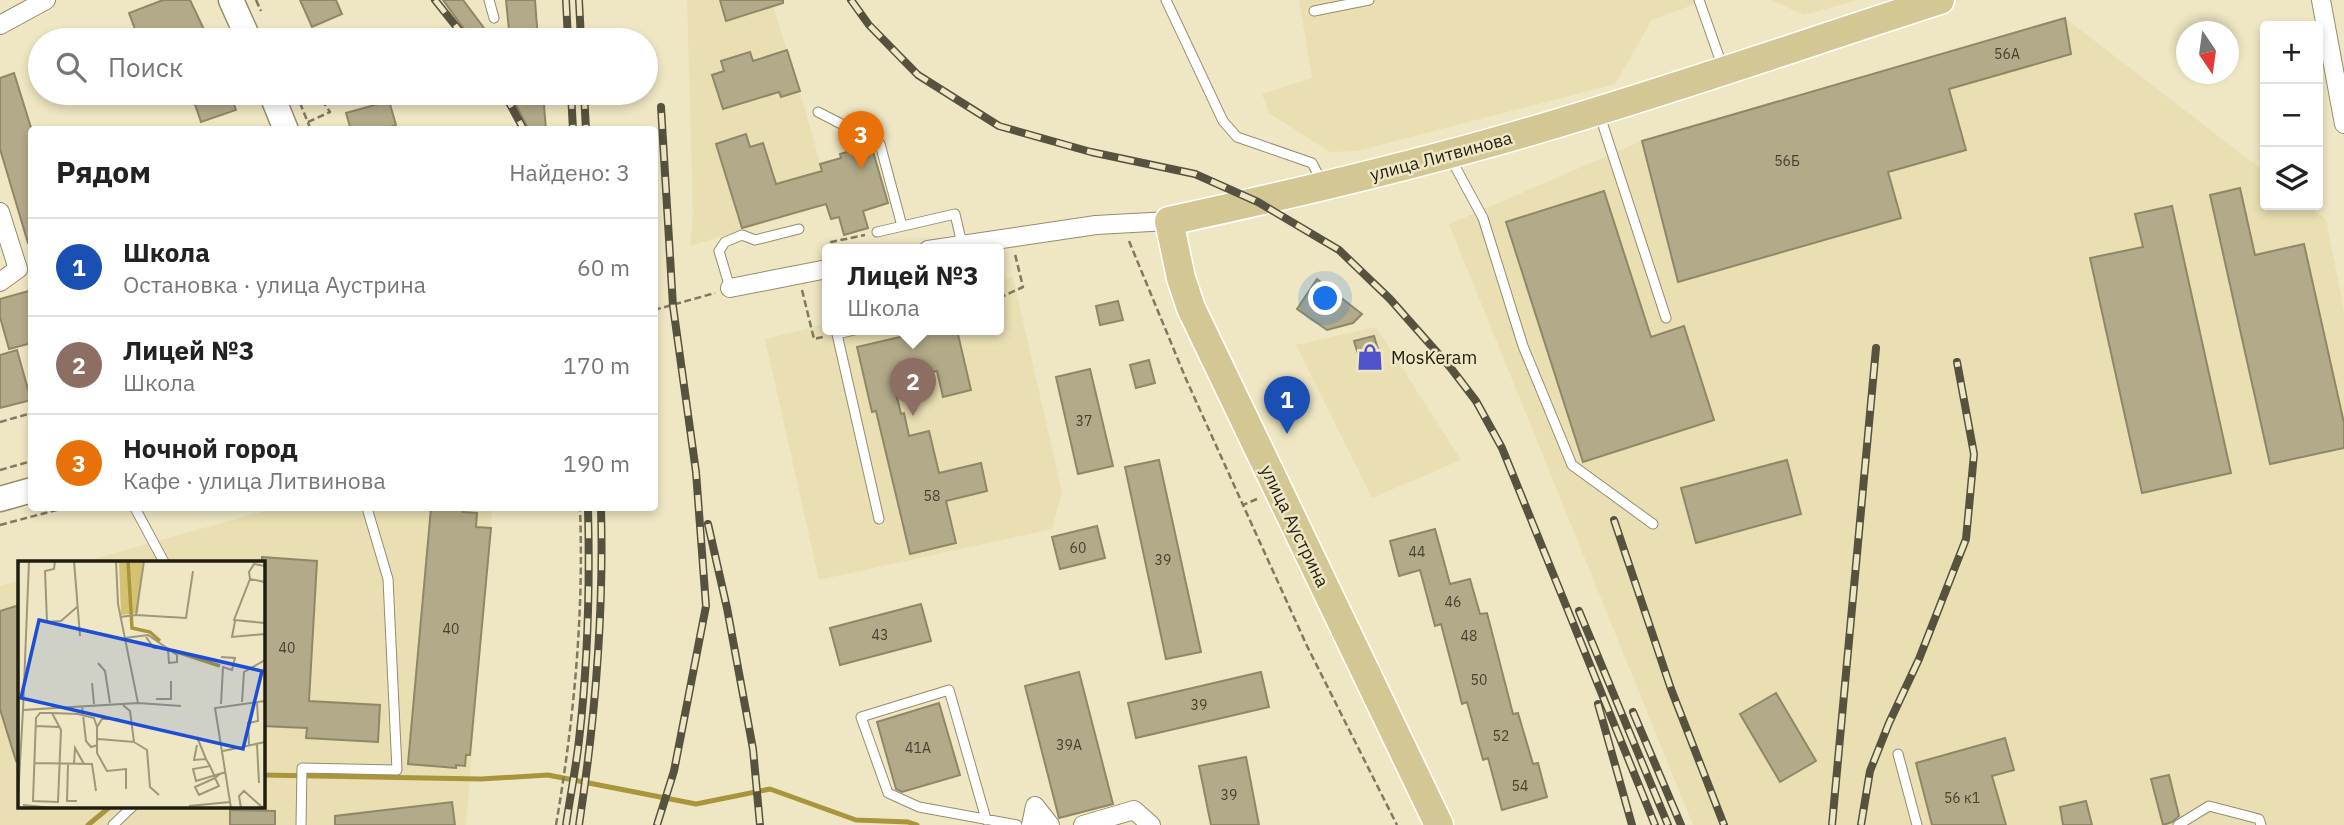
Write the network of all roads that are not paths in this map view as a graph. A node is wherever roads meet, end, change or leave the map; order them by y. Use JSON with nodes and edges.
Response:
{"nodes":[{"id":1,"x":232,"y":0,"type":"edge"},
{"id":2,"x":489,"y":0,"type":"edge"},
{"id":3,"x":1166,"y":0,"type":"edge"},
{"id":4,"x":1369,"y":0,"type":"edge"},
{"id":5,"x":1699,"y":0,"type":"edge"},
{"id":6,"x":1940,"y":0,"type":"edge"},
{"id":7,"x":2321,"y":0,"type":"edge"},
{"id":8,"x":37,"y":2,"type":"edge"},
{"id":9,"x":1314,"y":11,"type":"dead end"},
{"id":10,"x":494,"y":18,"type":"dead end"},
{"id":11,"x":0,"y":24,"type":"edge"},
{"id":12,"x":243,"y":28,"type":"edge"},
{"id":13,"x":1724,"y":69,"type":"junction"},
{"id":14,"x":280,"y":105,"type":"edge"},
{"id":15,"x":1599,"y":111,"type":"junction"},
{"id":16,"x":818,"y":112,"type":"dead end"},
{"id":17,"x":2344,"y":124,"type":"edge"},
{"id":18,"x":297,"y":126,"type":"edge"},
{"id":19,"x":1448,"y":154,"type":"junction"},
{"id":20,"x":1325,"y":187,"type":"junction"},
{"id":21,"x":0,"y":212,"type":"edge"},
{"id":22,"x":1169,"y":221,"type":"junction"},
{"id":23,"x":902,"y":226,"type":"junction"},
{"id":24,"x":799,"y":229,"type":"dead end"},
{"id":25,"x":877,"y":232,"type":"dead end"},
{"id":26,"x":962,"y":244,"type":"joint"},
{"id":27,"x":822,"y":270,"type":"edge"},
{"id":28,"x":0,"y":282,"type":"edge"},
{"id":29,"x":730,"y":288,"type":"joint"},
{"id":30,"x":1666,"y":318,"type":"dead end"},
{"id":31,"x":837,"y":335,"type":"edge"},
{"id":32,"x":28,"y":491,"type":"edge"},
{"id":33,"x":0,"y":499,"type":"edge"},
{"id":34,"x":137,"y":511,"type":"edge"},
{"id":35,"x":368,"y":511,"type":"edge"},
{"id":36,"x":879,"y":519,"type":"dead end"},
{"id":37,"x":1653,"y":524,"type":"dead end"},
{"id":38,"x":162,"y":561,"type":"edge"},
{"id":39,"x":1898,"y":754,"type":"dead end"},
{"id":40,"x":131,"y":808,"type":"edge"},
{"id":41,"x":986,"y":820,"type":"junction"},
{"id":42,"x":113,"y":825,"type":"edge"},
{"id":43,"x":301,"y":825,"type":"edge"},
{"id":44,"x":1017,"y":825,"type":"edge"},
{"id":45,"x":1031,"y":825,"type":"edge"},
{"id":46,"x":1050,"y":825,"type":"edge"},
{"id":47,"x":1083,"y":825,"type":"edge"},
{"id":48,"x":1152,"y":825,"type":"edge"},
{"id":49,"x":1439,"y":825,"type":"edge"},
{"id":50,"x":1917,"y":825,"type":"edge"},
{"id":51,"x":2178,"y":825,"type":"edge"},
{"id":52,"x":2261,"y":825,"type":"edge"}],
"edges":[{"from":1,"to":12,"type":"main road"},
{"from":2,"to":10,"type":"lane"},
{"from":3,"to":20,"type":"lane"},
{"from":4,"to":9,"type":"lane"},
{"from":5,"to":13,"type":"lane"},
{"from":6,"to":13,"type":"main road","name":"улица Литвинова"},
{"from":7,"to":17,"type":"street"},
{"from":8,"to":11,"type":"street"},
{"from":13,"to":15,"type":"main road","name":"улица Литвинова"},
{"from":14,"to":18,"type":"main road"},
{"from":15,"to":19,"type":"main road","name":"улица Литвинова"},
{"from":15,"to":30,"type":"lane"},
{"from":16,"to":23,"type":"lane"},
{"from":19,"to":20,"type":"main road","name":"улица Литвинова"},
{"from":19,"to":37,"type":"lane"},
{"from":20,"to":22,"type":"main road","name":"улица Литвинова"},
{"from":21,"to":28,"type":"street"},
{"from":22,"to":26,"type":"street","name":"улица Литвинова"},
{"from":22,"to":49,"type":"main road","name":"улица Аустрина"},
{"from":23,"to":25,"type":"lane"},
{"from":23,"to":26,"type":"lane"},
{"from":24,"to":29,"type":"lane"},
{"from":27,"to":29,"type":"street"},
{"from":31,"to":36,"type":"lane"},
{"from":32,"to":33,"type":"main road"},
{"from":34,"to":38,"type":"lane"},
{"from":35,"to":43,"type":"lane"},
{"from":39,"to":50,"type":"lane"},
{"from":40,"to":42,"type":"lane"},
{"from":41,"to":41,"type":"lane"},
{"from":41,"to":44,"type":"lane"},
{"from":45,"to":46,"type":"street"},
{"from":47,"to":48,"type":"street"},
{"from":51,"to":52,"type":"lane"}]}
